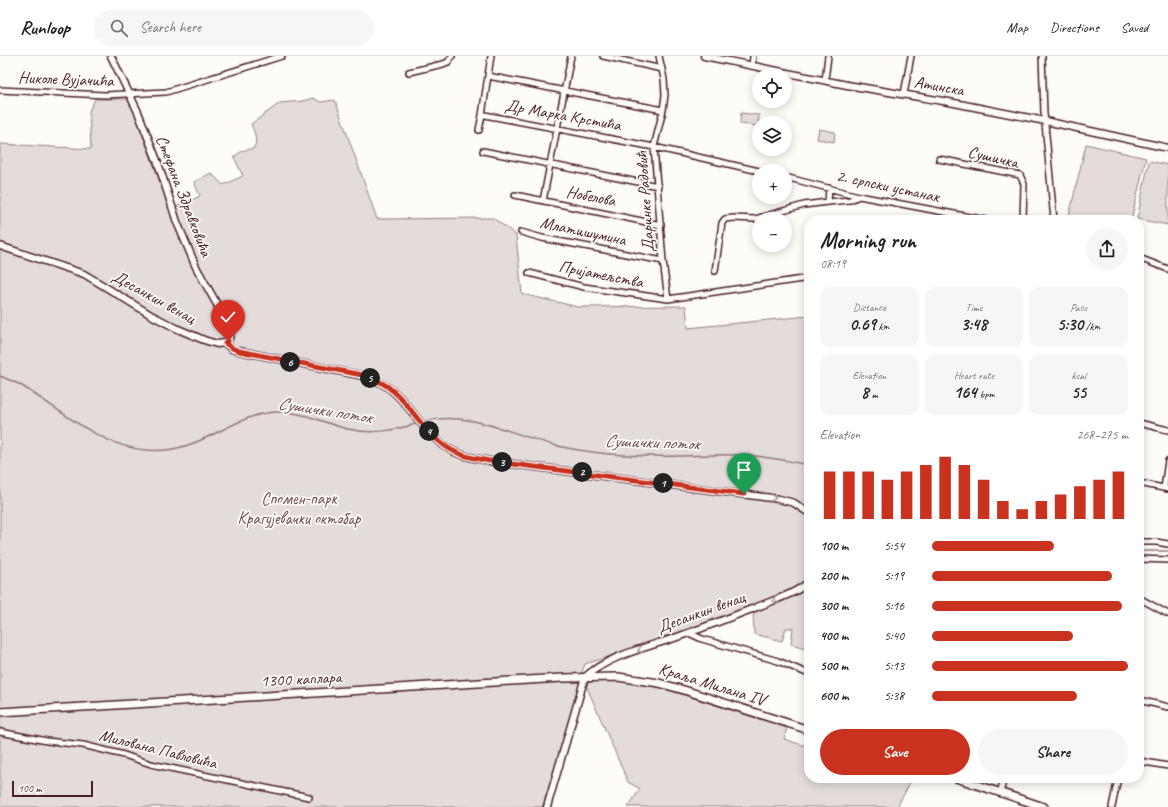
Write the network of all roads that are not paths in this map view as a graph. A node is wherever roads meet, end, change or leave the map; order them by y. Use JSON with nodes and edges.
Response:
{"nodes":[{"id":1,"x":111,"y":56,"type":"edge"},
{"id":2,"x":282,"y":56,"type":"edge"},
{"id":3,"x":452,"y":56,"type":"edge"},
{"id":4,"x":491,"y":56,"type":"edge"},
{"id":5,"x":571,"y":56,"type":"edge"},
{"id":6,"x":603,"y":56,"type":"edge"},
{"id":7,"x":659,"y":56,"type":"edge"},
{"id":8,"x":704,"y":56,"type":"edge"},
{"id":9,"x":753,"y":56,"type":"edge"},
{"id":10,"x":828,"y":56,"type":"edge"},
{"id":11,"x":911,"y":56,"type":"edge"},
{"id":12,"x":1042,"y":56,"type":"edge"},
{"id":13,"x":752,"y":66,"type":"junction"},
{"id":14,"x":662,"y":69,"type":"junction"},
{"id":15,"x":409,"y":72,"type":"dead end"},
{"id":16,"x":488,"y":76,"type":"junction"},
{"id":17,"x":825,"y":80,"type":"junction"},
{"id":18,"x":0,"y":90,"type":"edge"},
{"id":19,"x":564,"y":90,"type":"junction"},
{"id":20,"x":904,"y":94,"type":"junction"},
{"id":21,"x":130,"y":95,"type":"junction"},
{"id":22,"x":663,"y":110,"type":"junction"},
{"id":23,"x":482,"y":115,"type":"junction"},
{"id":24,"x":1045,"y":121,"type":"junction"},
{"id":25,"x":557,"y":128,"type":"junction"},
{"id":26,"x":479,"y":130,"type":"dead end"},
{"id":27,"x":654,"y":147,"type":"junction"},
{"id":28,"x":1168,"y":148,"type":"edge"},
{"id":29,"x":483,"y":152,"type":"dead end"},
{"id":30,"x":939,"y":159,"type":"dead end"},
{"id":31,"x":549,"y":165,"type":"junction"},
{"id":32,"x":752,"y":169,"type":"edge"},
{"id":33,"x":792,"y":179,"type":"edge"},
{"id":34,"x":658,"y":186,"type":"junction"},
{"id":35,"x":829,"y":188,"type":"junction"},
{"id":36,"x":516,"y":195,"type":"dead end"},
{"id":37,"x":859,"y":196,"type":"junction"},
{"id":38,"x":543,"y":201,"type":"junction"},
{"id":39,"x":828,"y":202,"type":"junction"},
{"id":40,"x":960,"y":215,"type":"edge"},
{"id":41,"x":1023,"y":215,"type":"edge"},
{"id":42,"x":1054,"y":215,"type":"edge"},
{"id":43,"x":661,"y":225,"type":"junction"},
{"id":44,"x":521,"y":232,"type":"dead end"},
{"id":45,"x":0,"y":246,"type":"edge"},
{"id":46,"x":1144,"y":260,"type":"edge"},
{"id":47,"x":664,"y":262,"type":"junction"},
{"id":48,"x":1168,"y":269,"type":"edge"},
{"id":49,"x":715,"y":270,"type":"dead end"},
{"id":50,"x":529,"y":273,"type":"dead end"},
{"id":51,"x":804,"y":279,"type":"edge"},
{"id":52,"x":668,"y":300,"type":"junction"},
{"id":53,"x":225,"y":343,"type":"junction"},
{"id":54,"x":1144,"y":424,"type":"edge"},
{"id":55,"x":1168,"y":430,"type":"edge"},
{"id":56,"x":1168,"y":461,"type":"edge"},
{"id":57,"x":1144,"y":484,"type":"edge"},
{"id":58,"x":1166,"y":489,"type":"edge"},
{"id":59,"x":804,"y":510,"type":"edge"},
{"id":60,"x":1144,"y":542,"type":"edge"},
{"id":61,"x":1168,"y":544,"type":"edge"},
{"id":62,"x":1144,"y":559,"type":"edge"},
{"id":63,"x":1168,"y":560,"type":"edge"},
{"id":64,"x":804,"y":585,"type":"edge"},
{"id":65,"x":1144,"y":601,"type":"edge"},
{"id":66,"x":1168,"y":614,"type":"edge"},
{"id":67,"x":688,"y":633,"type":"junction"},
{"id":68,"x":601,"y":665,"type":"junction"},
{"id":69,"x":804,"y":672,"type":"edge"},
{"id":70,"x":585,"y":677,"type":"junction"},
{"id":71,"x":605,"y":677,"type":"junction"},
{"id":72,"x":1144,"y":701,"type":"edge"},
{"id":73,"x":1168,"y":707,"type":"edge"},
{"id":74,"x":0,"y":712,"type":"edge"},
{"id":75,"x":804,"y":728,"type":"edge"},
{"id":76,"x":0,"y":732,"type":"edge"},
{"id":77,"x":1144,"y":762,"type":"edge"},
{"id":78,"x":1168,"y":766,"type":"edge"},
{"id":79,"x":971,"y":783,"type":"edge"},
{"id":80,"x":1003,"y":783,"type":"edge"},
{"id":81,"x":1117,"y":783,"type":"edge"},
{"id":82,"x":1000,"y":793,"type":"junction"},
{"id":83,"x":309,"y":797,"type":"dead end"},
{"id":84,"x":547,"y":807,"type":"edge"},
{"id":85,"x":1044,"y":807,"type":"edge"},
{"id":86,"x":1112,"y":807,"type":"edge"}],
"edges":[{"from":1,"to":21,"type":"street","name":"Стефана Здравковића"},
{"from":2,"to":21,"type":"street","name":"Николе Вујачића"},
{"from":3,"to":15,"type":"street"},
{"from":4,"to":16,"type":"street"},
{"from":5,"to":19,"type":"street"},
{"from":6,"to":14,"type":"street"},
{"from":7,"to":14,"type":"street","name":"Даринке Радовић"},
{"from":8,"to":13,"type":"street","name":"Атинска"},
{"from":9,"to":13,"type":"street"},
{"from":10,"to":17,"type":"street"},
{"from":11,"to":20,"type":"street"},
{"from":12,"to":24,"type":"street"},
{"from":13,"to":17,"type":"street","name":"Атинска"},
{"from":14,"to":22,"type":"street","name":"Даринке Радовић"},
{"from":16,"to":19,"type":"street"},
{"from":16,"to":23,"type":"street"},
{"from":17,"to":20,"type":"street","name":"Атинска"},
{"from":18,"to":21,"type":"street","name":"Николе Вујачића"},
{"from":19,"to":22,"type":"street"},
{"from":19,"to":25,"type":"street"},
{"from":20,"to":24,"type":"street","name":"Атинска"},
{"from":21,"to":53,"type":"street","name":"Стефана Здравковића"},
{"from":22,"to":27,"type":"street","name":"Даринке Радовић"},
{"from":23,"to":25,"type":"street","name":"Др Марка Крстића"},
{"from":23,"to":26,"type":"street","name":"Др Марка Крстића"},
{"from":24,"to":28,"type":"street","name":"Атинска"},
{"from":24,"to":42,"type":"street"},
{"from":25,"to":27,"type":"street","name":"Др Марка Крстића"},
{"from":25,"to":31,"type":"street"},
{"from":27,"to":32,"type":"street"},
{"from":27,"to":34,"type":"street","name":"Даринке Радовић"},
{"from":29,"to":31,"type":"street"},
{"from":30,"to":41,"type":"street","name":"Сушичка"},
{"from":31,"to":34,"type":"street"},
{"from":31,"to":38,"type":"street"},
{"from":33,"to":35,"type":"street","name":"2. српски устанак"},
{"from":34,"to":43,"type":"street","name":"Даринке Радовић"},
{"from":35,"to":37,"type":"street","name":"2. српски устанак"},
{"from":35,"to":39,"type":"street"},
{"from":36,"to":38,"type":"street","name":"Нобелова"},
{"from":37,"to":39,"type":"street"},
{"from":37,"to":40,"type":"street","name":"2. српски устанак"},
{"from":38,"to":43,"type":"street","name":"Нобелова"},
{"from":39,"to":49,"type":"street"},
{"from":43,"to":47,"type":"street","name":"Даринке Радовић"},
{"from":44,"to":47,"type":"street","name":"Млатишумина"},
{"from":45,"to":53,"type":"street","name":"Десанкин венац"},
{"from":46,"to":48,"type":"street"},
{"from":47,"to":52,"type":"street","name":"Даринке Радовић"},
{"from":50,"to":52,"type":"street","name":"Пријатељства"},
{"from":51,"to":52,"type":"street","name":"Пријатељства"},
{"from":53,"to":59,"type":"street","name":"Десанкин венац","one_way":true},
{"from":54,"to":55,"type":"street"},
{"from":56,"to":58,"type":"street"},
{"from":57,"to":58,"type":"street"},
{"from":60,"to":61,"type":"street"},
{"from":62,"to":63,"type":"street"},
{"from":64,"to":67,"type":"street","name":"Десанкин венац","one_way":true},
{"from":65,"to":66,"type":"street"},
{"from":67,"to":68,"type":"street","name":"Десанкин венац","one_way":true},
{"from":67,"to":69,"type":"street"},
{"from":68,"to":70,"type":"street","name":"Десанкин венац"},
{"from":68,"to":71,"type":"street"},
{"from":70,"to":71,"type":"main road","name":"1300 каплара"},
{"from":70,"to":74,"type":"main road","name":"1300 каплара"},
{"from":70,"to":84,"type":"street"},
{"from":71,"to":75,"type":"main road","name":"Краља Милана IV"},
{"from":72,"to":73,"type":"street"},
{"from":76,"to":83,"type":"street","name":"Милована Павловића"},
{"from":77,"to":78,"type":"street"},
{"from":79,"to":82,"type":"main road"},
{"from":80,"to":82,"type":"street"},
{"from":81,"to":86,"type":"street"},
{"from":82,"to":85,"type":"main road"}]}
